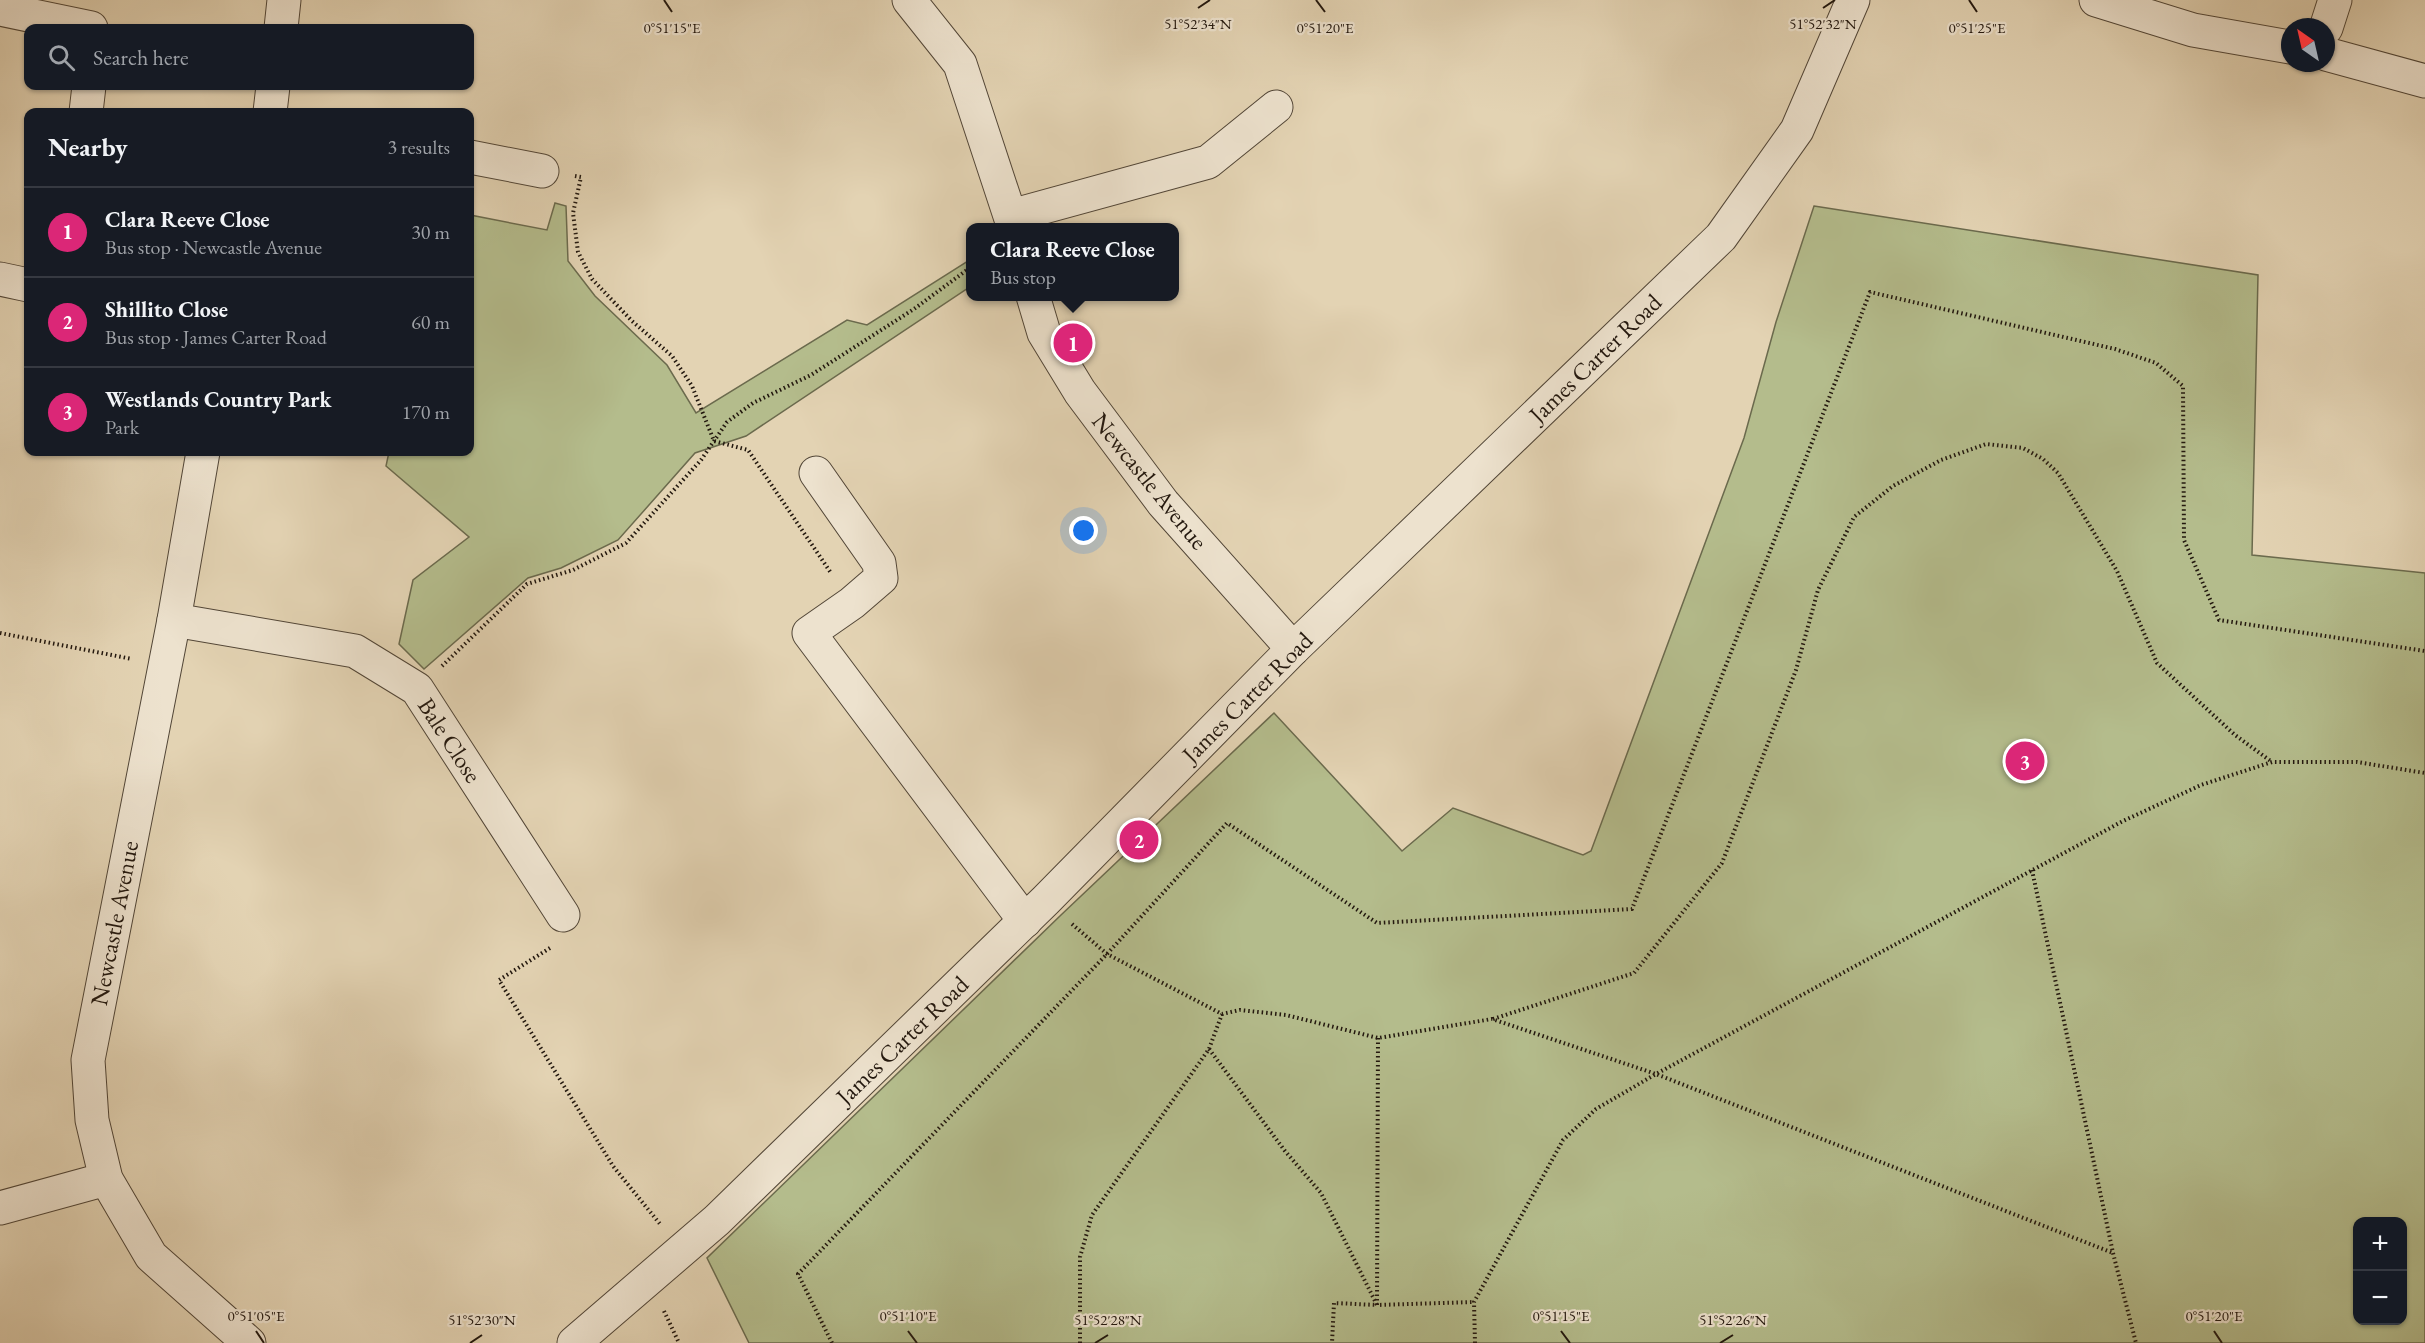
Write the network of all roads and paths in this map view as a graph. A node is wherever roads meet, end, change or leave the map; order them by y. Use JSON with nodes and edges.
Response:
{"nodes":[{"id":1,"x":284,"y":0,"type":"edge"},
{"id":2,"x":909,"y":0,"type":"edge"},
{"id":3,"x":1853,"y":0,"type":"edge"},
{"id":4,"x":2096,"y":0,"type":"edge"},
{"id":5,"x":2335,"y":0,"type":"edge"},
{"id":6,"x":0,"y":9,"type":"edge"},
{"id":7,"x":2329,"y":18,"type":"edge"},
{"id":8,"x":72,"y":24,"type":"edge"},
{"id":9,"x":281,"y":24,"type":"edge"},
{"id":10,"x":2281,"y":45,"type":"edge"},
{"id":11,"x":2335,"y":56,"type":"edge"},
{"id":12,"x":2425,"y":81,"type":"edge"},
{"id":13,"x":89,"y":90,"type":"edge"},
{"id":14,"x":273,"y":90,"type":"edge"},
{"id":15,"x":1276,"y":107,"type":"dead end"},
{"id":16,"x":86,"y":108,"type":"edge"},
{"id":17,"x":270,"y":108,"type":"edge"},
{"id":18,"x":474,"y":158,"type":"edge"},
{"id":19,"x":542,"y":171,"type":"joint"},
{"id":20,"x":1012,"y":222,"type":"edge"},
{"id":21,"x":966,"y":271,"type":"edge"},
{"id":22,"x":0,"y":279,"type":"edge"},
{"id":23,"x":24,"y":284,"type":"edge"},
{"id":24,"x":1034,"y":301,"type":"edge"},
{"id":25,"x":714,"y":441,"type":"junction"},
{"id":26,"x":202,"y":456,"type":"edge"},
{"id":27,"x":816,"y":473,"type":"dead end"},
{"id":28,"x":852,"y":603,"type":"junction"},
{"id":29,"x":174,"y":620,"type":"junction"},
{"id":30,"x":0,"y":633,"type":"edge"},
{"id":31,"x":1293,"y":650,"type":"junction"},
{"id":32,"x":2425,"y":651,"type":"edge"},
{"id":33,"x":165,"y":666,"type":"junction"},
{"id":34,"x":417,"y":689,"type":"junction"},
{"id":35,"x":2272,"y":762,"type":"junction"},
{"id":36,"x":2425,"y":773,"type":"edge"},
{"id":37,"x":2031,"y":870,"type":"junction"},
{"id":38,"x":1036,"y":910,"type":"junction"},
{"id":39,"x":563,"y":915,"type":"joint"},
{"id":40,"x":1107,"y":954,"type":"junction"},
{"id":41,"x":1222,"y":1014,"type":"junction"},
{"id":42,"x":1492,"y":1019,"type":"junction"},
{"id":43,"x":1378,"y":1038,"type":"junction"},
{"id":44,"x":1209,"y":1049,"type":"junction"},
{"id":45,"x":1656,"y":1074,"type":"junction"},
{"id":46,"x":106,"y":1179,"type":"junction"},
{"id":47,"x":0,"y":1208,"type":"edge"},
{"id":48,"x":681,"y":1250,"type":"junction"},
{"id":49,"x":2114,"y":1253,"type":"junction"},
{"id":50,"x":1474,"y":1302,"type":"junction"},
{"id":51,"x":1377,"y":1305,"type":"junction"},
{"id":52,"x":249,"y":1343,"type":"edge"},
{"id":53,"x":574,"y":1343,"type":"edge"},
{"id":54,"x":832,"y":1343,"type":"edge"},
{"id":55,"x":1080,"y":1343,"type":"edge"},
{"id":56,"x":1332,"y":1343,"type":"edge"},
{"id":57,"x":1475,"y":1343,"type":"edge"},
{"id":58,"x":2136,"y":1343,"type":"edge"}],
"edges":[{"from":1,"to":9,"type":"street"},
{"from":2,"to":20,"type":"street"},
{"from":3,"to":31,"type":"street","name":"James Carter Road"},
{"from":4,"to":10,"type":"street"},
{"from":5,"to":7,"type":"street"},
{"from":6,"to":8,"type":"street"},
{"from":11,"to":12,"type":"street"},
{"from":13,"to":16,"type":"street"},
{"from":14,"to":17,"type":"street"},
{"from":15,"to":20,"type":"street"},
{"from":18,"to":19,"type":"street"},
{"from":19,"to":25,"type":"path"},
{"from":21,"to":25,"type":"path"},
{"from":22,"to":23,"type":"street"},
{"from":24,"to":31,"type":"street","name":"Newcastle Avenue"},
{"from":25,"to":28,"type":"path"},
{"from":25,"to":34,"type":"path"},
{"from":26,"to":29,"type":"street","name":"Newcastle Avenue"},
{"from":27,"to":28,"type":"street"},
{"from":28,"to":38,"type":"street"},
{"from":29,"to":33,"type":"street","name":"Newcastle Avenue"},
{"from":29,"to":34,"type":"street","name":"Bale Close"},
{"from":30,"to":33,"type":"path"},
{"from":31,"to":38,"type":"street","name":"James Carter Road"},
{"from":32,"to":40,"type":"path"},
{"from":33,"to":46,"type":"street","name":"Newcastle Avenue"},
{"from":34,"to":39,"type":"street","name":"Bale Close"},
{"from":35,"to":36,"type":"path"},
{"from":35,"to":37,"type":"path"},
{"from":35,"to":42,"type":"path"},
{"from":37,"to":45,"type":"path"},
{"from":37,"to":49,"type":"path"},
{"from":38,"to":40,"type":"path"},
{"from":38,"to":48,"type":"street","name":"James Carter Road"},
{"from":39,"to":48,"type":"path"},
{"from":40,"to":41,"type":"path"},
{"from":40,"to":54,"type":"path"},
{"from":41,"to":43,"type":"path"},
{"from":41,"to":44,"type":"path"},
{"from":42,"to":43,"type":"path"},
{"from":42,"to":45,"type":"path"},
{"from":43,"to":51,"type":"path"},
{"from":44,"to":51,"type":"path"},
{"from":44,"to":55,"type":"path"},
{"from":45,"to":49,"type":"path"},
{"from":45,"to":50,"type":"path"},
{"from":46,"to":47,"type":"street"},
{"from":46,"to":52,"type":"street","name":"Newcastle Avenue"},
{"from":48,"to":53,"type":"street","name":"James Carter Road"},
{"from":49,"to":58,"type":"path"},
{"from":50,"to":51,"type":"path"},
{"from":50,"to":57,"type":"path"},
{"from":51,"to":56,"type":"path"}]}
